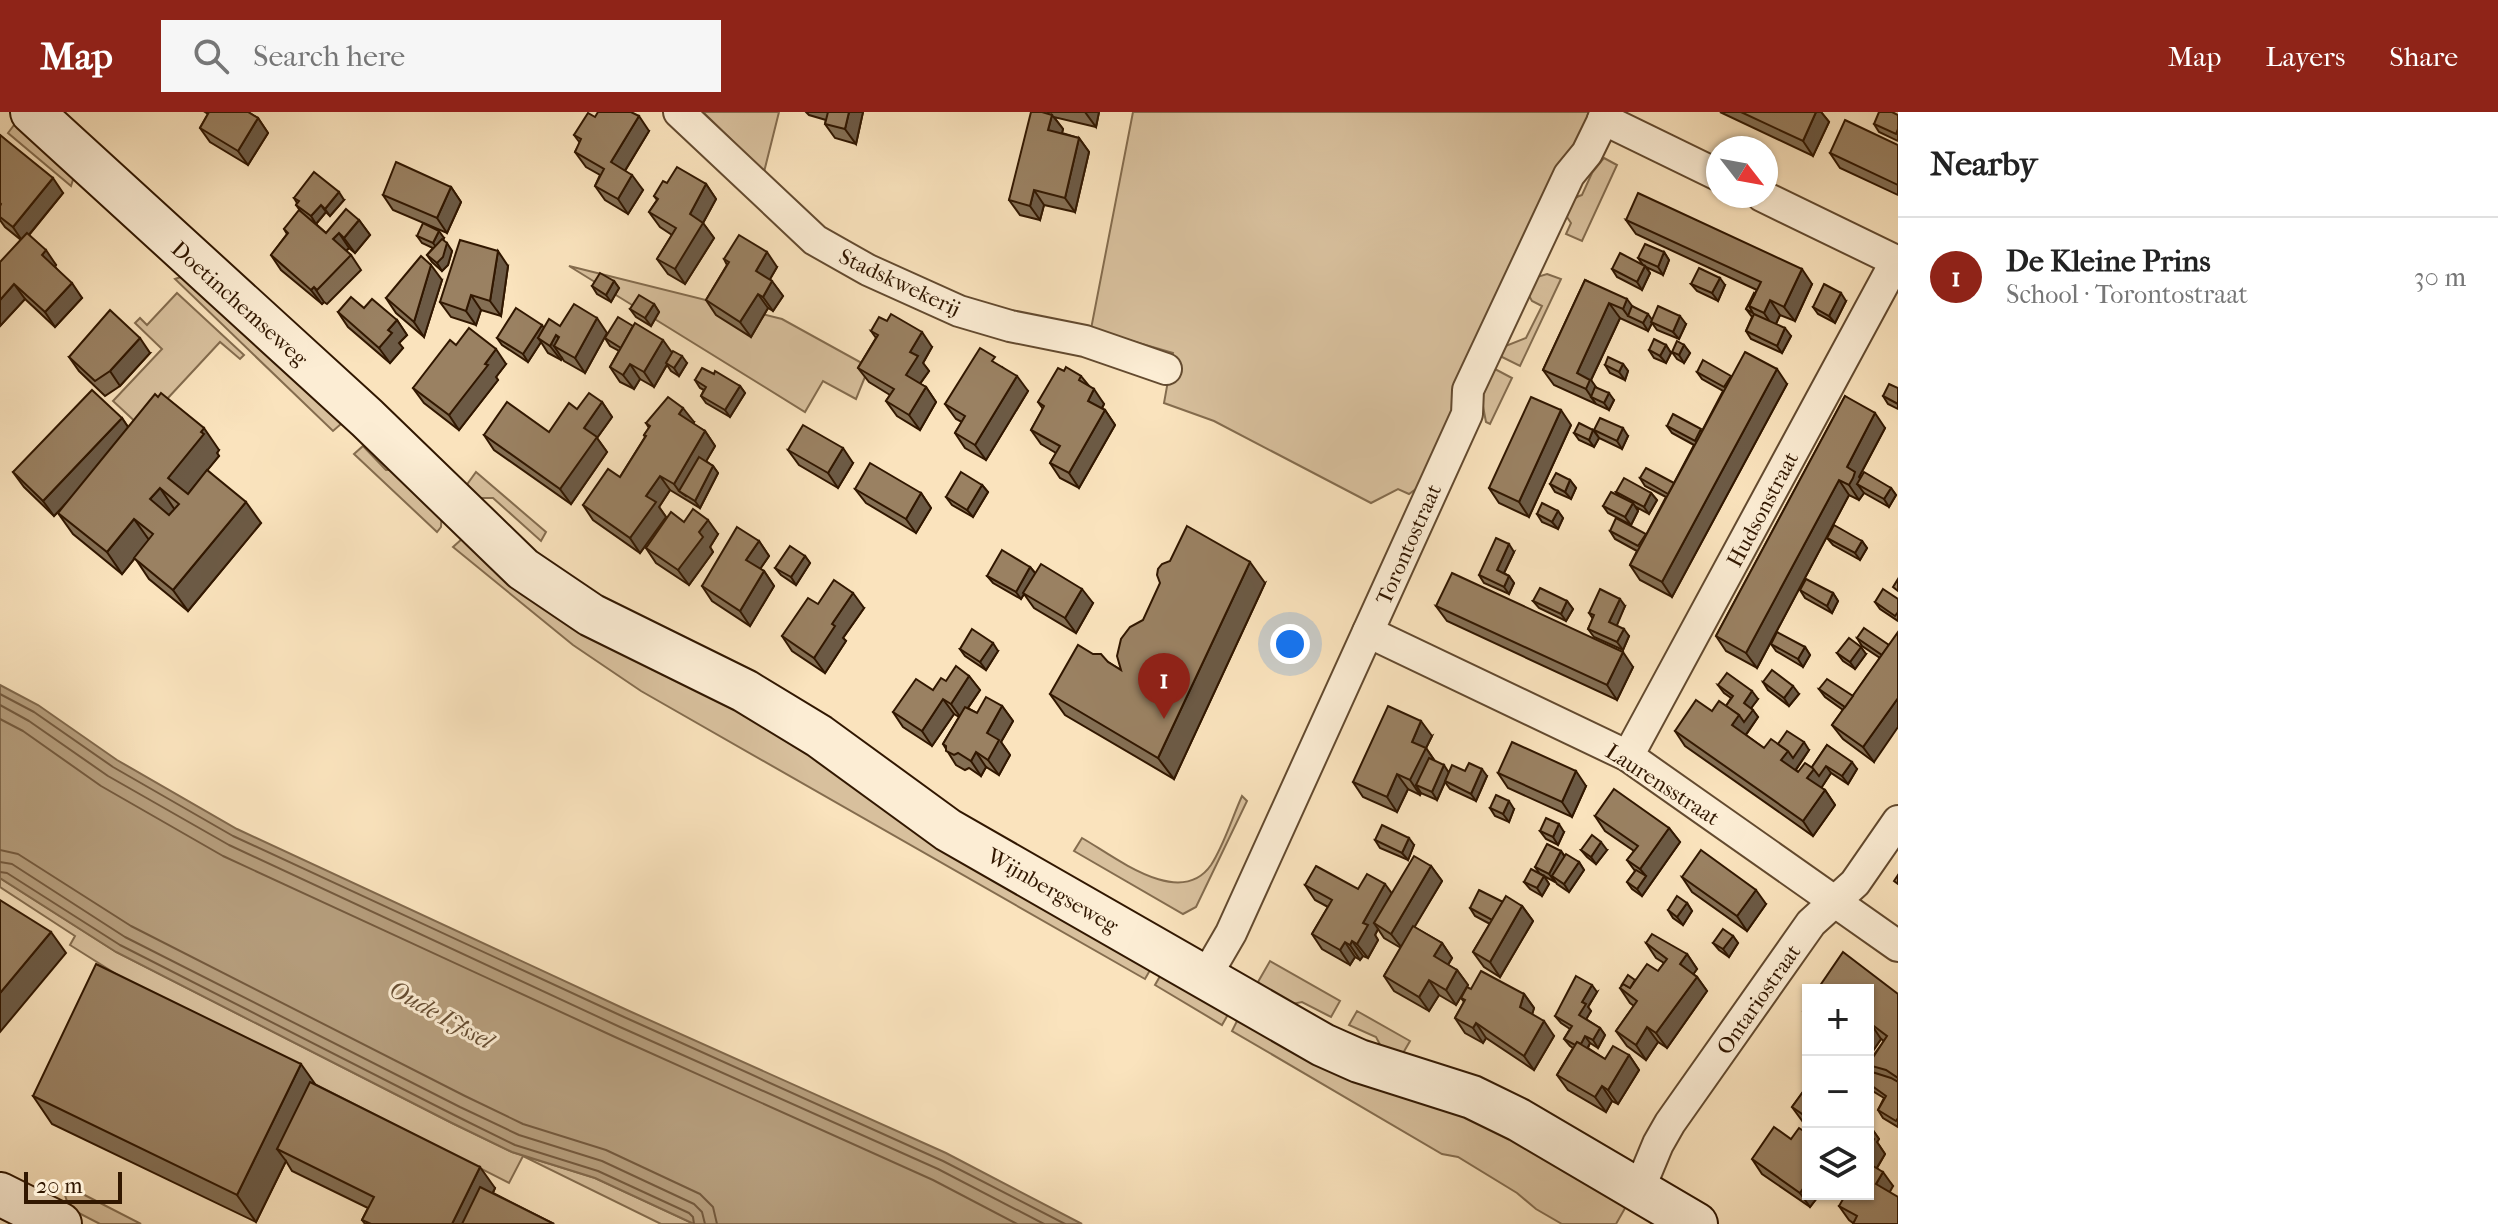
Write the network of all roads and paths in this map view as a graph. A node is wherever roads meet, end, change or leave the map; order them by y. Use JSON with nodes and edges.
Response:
{"nodes":[{"id":1,"x":32,"y":112,"type":"edge"},
{"id":2,"x":679,"y":112,"type":"edge"},
{"id":3,"x":1605,"y":116,"type":"edge"},
{"id":4,"x":1706,"y":169,"type":"edge"},
{"id":5,"x":1778,"y":204,"type":"edge"},
{"id":6,"x":1897,"y":262,"type":"edge"},
{"id":7,"x":1166,"y":369,"type":"dead end"},
{"id":8,"x":447,"y":494,"type":"joint"},
{"id":9,"x":1368,"y":632,"type":"junction"},
{"id":10,"x":1628,"y":756,"type":"junction"},
{"id":11,"x":1898,"y":821,"type":"edge"},
{"id":12,"x":1835,"y":902,"type":"junction"},
{"id":13,"x":1898,"y":946,"type":"edge"},
{"id":14,"x":1206,"y":976,"type":"junction"},
{"id":15,"x":1638,"y":1192,"type":"junction"},
{"id":16,"x":0,"y":1194,"type":"edge"},
{"id":17,"x":43,"y":1220,"type":"edge"},
{"id":18,"x":1696,"y":1224,"type":"edge"}],
"edges":[{"from":1,"to":8,"type":"street","name":"Doetinchemseweg"},
{"from":2,"to":7,"type":"street","name":"Stadskwekerij"},
{"from":3,"to":4,"type":"street"},
{"from":3,"to":9,"type":"street","name":"Torontostraat"},
{"from":5,"to":6,"type":"street"},
{"from":6,"to":10,"type":"street","name":"Hudsonstraat"},
{"from":8,"to":14,"type":"street","name":"Wijnbergseweg"},
{"from":9,"to":10,"type":"street","name":"Laurensstraat"},
{"from":9,"to":14,"type":"street","name":"Torontostraat"},
{"from":10,"to":12,"type":"street","name":"Laurensstraat"},
{"from":11,"to":12,"type":"street","name":"Ontariostraat"},
{"from":12,"to":13,"type":"street","name":"Laurensstraat"},
{"from":12,"to":15,"type":"street","name":"Ontariostraat"},
{"from":14,"to":15,"type":"street","name":"Wijnbergseweg"},
{"from":15,"to":18,"type":"street","name":"Wijnbergseweg"},
{"from":16,"to":17,"type":"street"}]}
